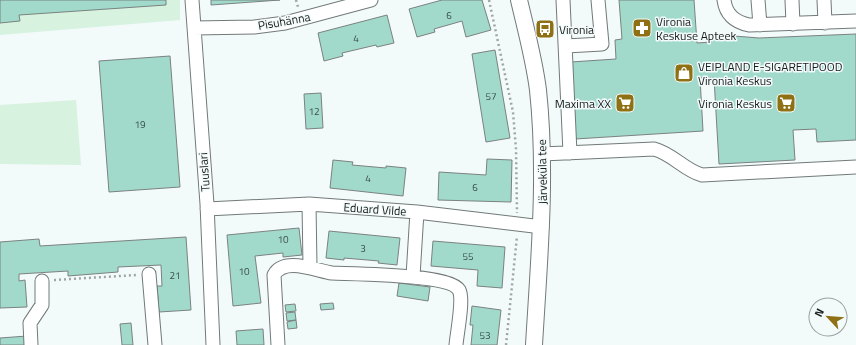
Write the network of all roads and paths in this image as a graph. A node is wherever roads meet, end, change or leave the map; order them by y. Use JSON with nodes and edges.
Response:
{"nodes":[{"id":1,"x":192,"y":0,"type":"edge"},
{"id":2,"x":371,"y":0,"type":"edge"},
{"id":3,"x":490,"y":0,"type":"edge"},
{"id":4,"x":520,"y":0,"type":"edge"},
{"id":5,"x":563,"y":0,"type":"edge"},
{"id":6,"x":598,"y":0,"type":"edge"},
{"id":7,"x":724,"y":0,"type":"edge"},
{"id":8,"x":758,"y":0,"type":"edge"},
{"id":9,"x":792,"y":0,"type":"edge"},
{"id":10,"x":824,"y":0,"type":"edge"},
{"id":11,"x":856,"y":21,"type":"edge"},
{"id":12,"x":825,"y":23,"type":"junction"},
{"id":13,"x":793,"y":24,"type":"junction"},
{"id":14,"x":760,"y":25,"type":"junction"},
{"id":15,"x":194,"y":28,"type":"junction"},
{"id":16,"x":566,"y":46,"type":"junction"},
{"id":17,"x":570,"y":153,"type":"junction"},
{"id":18,"x":542,"y":154,"type":"junction"},
{"id":19,"x":856,"y":167,"type":"edge"},
{"id":20,"x":309,"y":204,"type":"junction"},
{"id":21,"x":207,"y":209,"type":"junction"},
{"id":22,"x":418,"y":212,"type":"junction"},
{"id":23,"x":517,"y":225,"type":"junction"},
{"id":24,"x":542,"y":227,"type":"junction"},
{"id":25,"x":310,"y":266,"type":"junction"},
{"id":26,"x":149,"y":274,"type":"joint"},
{"id":27,"x":413,"y":276,"type":"junction"},
{"id":28,"x":42,"y":281,"type":"joint"},
{"id":29,"x":31,"y":345,"type":"edge"},
{"id":30,"x":155,"y":345,"type":"edge"},
{"id":31,"x":213,"y":345,"type":"edge"},
{"id":32,"x":278,"y":345,"type":"edge"},
{"id":33,"x":456,"y":345,"type":"edge"},
{"id":34,"x":506,"y":345,"type":"edge"},
{"id":35,"x":534,"y":345,"type":"edge"}],
"edges":[{"from":1,"to":15,"type":"street","name":"Tuuslari"},
{"from":2,"to":15,"type":"street","name":"Pisuhänna"},
{"from":3,"to":23,"type":"path"},
{"from":4,"to":18,"type":"main road","name":"Järveküla tee"},
{"from":5,"to":16,"type":"street"},
{"from":6,"to":16,"type":"street"},
{"from":7,"to":14,"type":"street"},
{"from":8,"to":14,"type":"street"},
{"from":9,"to":13,"type":"street"},
{"from":10,"to":12,"type":"street"},
{"from":11,"to":12,"type":"street"},
{"from":12,"to":13,"type":"street"},
{"from":13,"to":14,"type":"street"},
{"from":15,"to":21,"type":"street","name":"Tuuslari"},
{"from":16,"to":17,"type":"street"},
{"from":17,"to":18,"type":"street"},
{"from":17,"to":19,"type":"street"},
{"from":18,"to":24,"type":"main road","name":"Järveküla tee"},
{"from":20,"to":21,"type":"street","name":"Eduard Vilde"},
{"from":20,"to":22,"type":"street","name":"Eduard Vilde"},
{"from":20,"to":25,"type":"street"},
{"from":21,"to":31,"type":"street","name":"Tuuslari"},
{"from":22,"to":23,"type":"street","name":"Eduard Vilde"},
{"from":22,"to":27,"type":"street"},
{"from":23,"to":24,"type":"street","name":"Eduard Vilde"},
{"from":23,"to":34,"type":"path"},
{"from":24,"to":35,"type":"main road","name":"Järveküla tee"},
{"from":25,"to":27,"type":"street"},
{"from":25,"to":32,"type":"street"},
{"from":26,"to":28,"type":"path"},
{"from":26,"to":30,"type":"street"},
{"from":27,"to":33,"type":"street"},
{"from":28,"to":29,"type":"street"}]}
